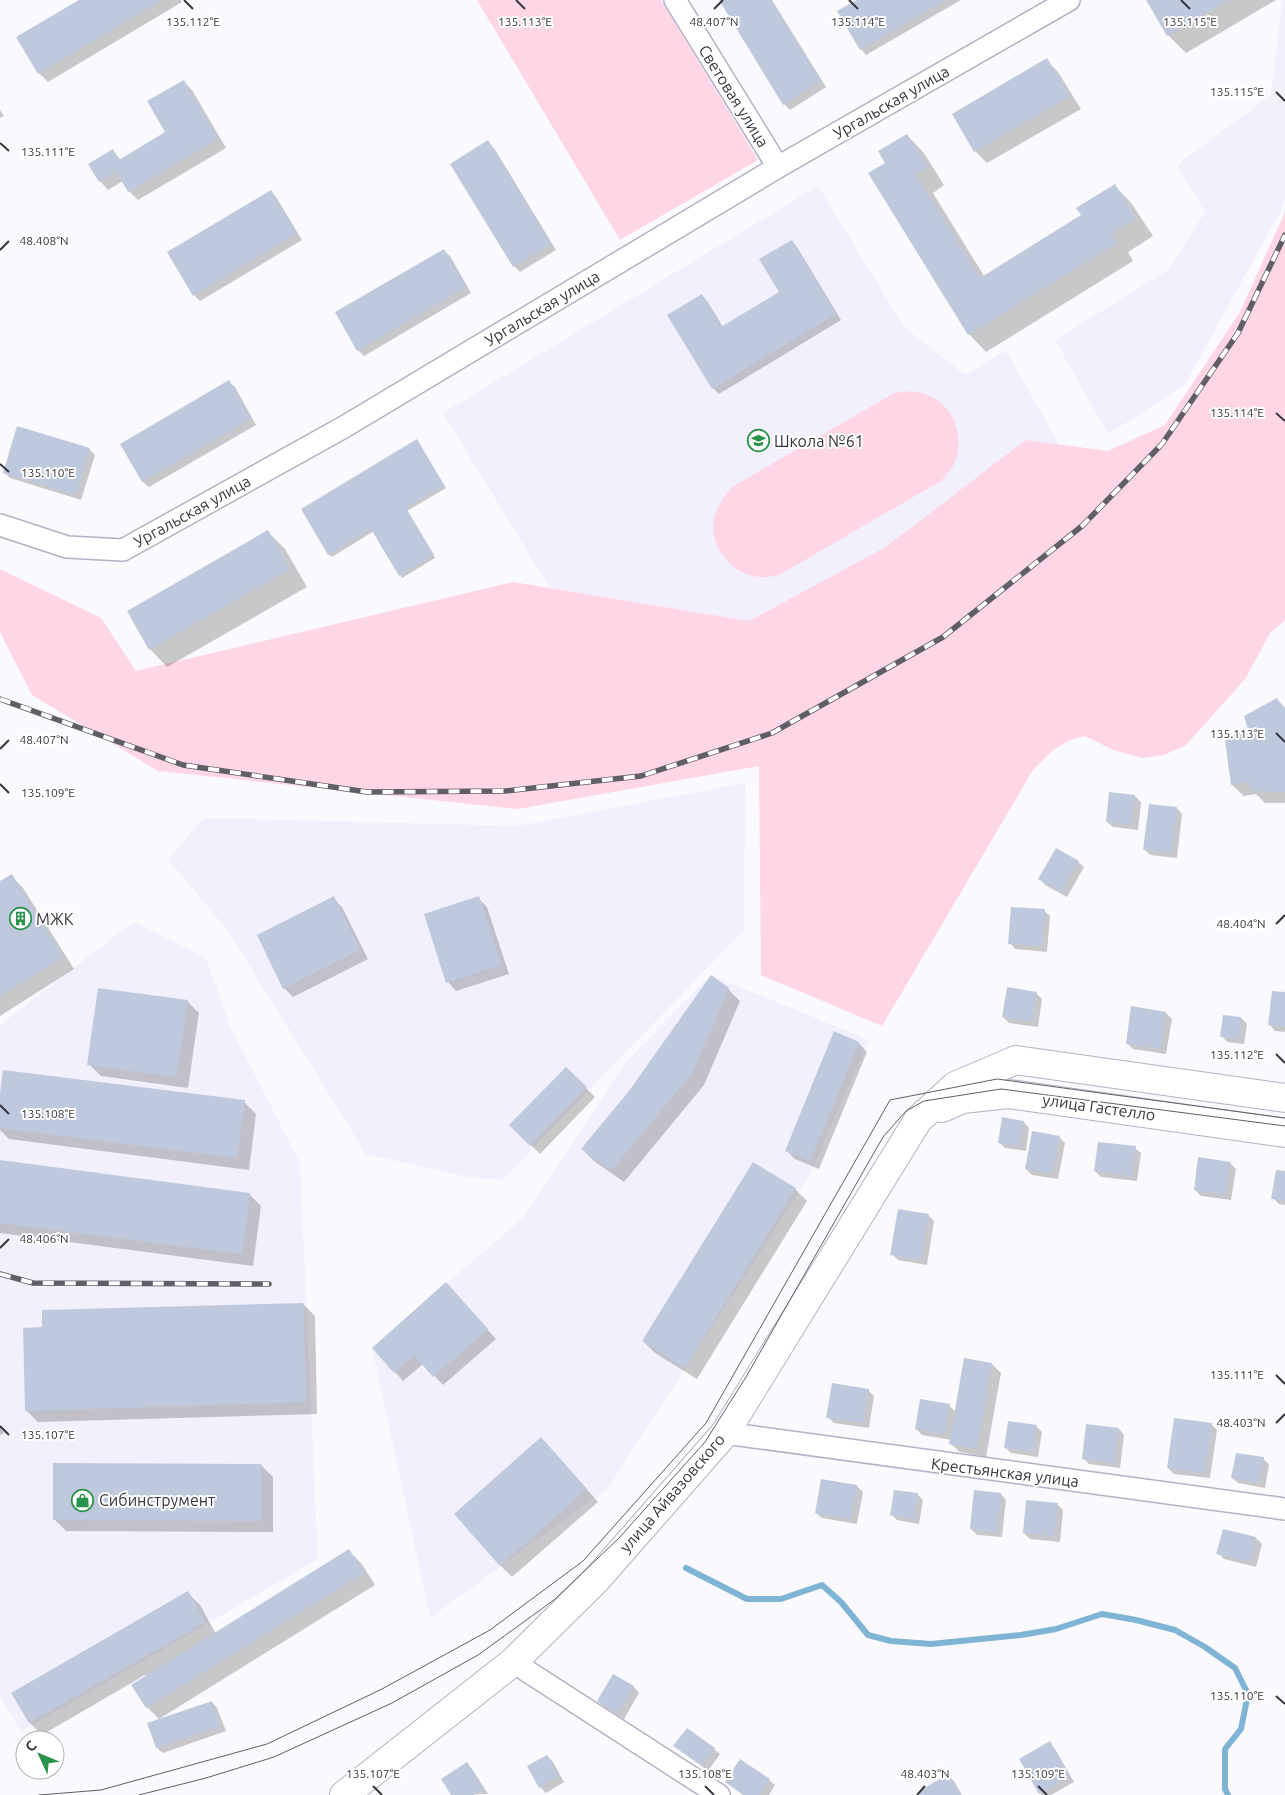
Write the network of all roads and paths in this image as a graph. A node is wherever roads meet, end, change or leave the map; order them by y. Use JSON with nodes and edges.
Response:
{"nodes":[{"id":1,"x":675,"y":0,"type":"edge"},
{"id":2,"x":1069,"y":0,"type":"edge"},
{"id":3,"x":778,"y":167,"type":"junction"},
{"id":4,"x":0,"y":525,"type":"edge"},
{"id":5,"x":1285,"y":1098,"type":"edge"},
{"id":6,"x":918,"y":1120,"type":"junction"},
{"id":7,"x":1285,"y":1133,"type":"edge"},
{"id":8,"x":725,"y":1433,"type":"junction"},
{"id":9,"x":1285,"y":1509,"type":"edge"},
{"id":10,"x":513,"y":1662,"type":"junction"},
{"id":11,"x":344,"y":1795,"type":"edge"},
{"id":12,"x":719,"y":1795,"type":"edge"}],
"edges":[{"from":1,"to":3,"type":"street","name":"Световая улица"},
{"from":2,"to":3,"type":"street","name":"Ургальская улица"},
{"from":3,"to":4,"type":"street","name":"Ургальская улица"},
{"from":5,"to":6,"type":"street","name":"улица Айвазовского"},
{"from":6,"to":7,"type":"street","name":"улица Гастелло"},
{"from":6,"to":8,"type":"street","name":"улица Айвазовского"},
{"from":8,"to":9,"type":"street","name":"Крестьянская улица"},
{"from":8,"to":10,"type":"street","name":"улица Айвазовского"},
{"from":10,"to":11,"type":"street","name":"улица Айвазовского"},
{"from":10,"to":12,"type":"street"}]}
